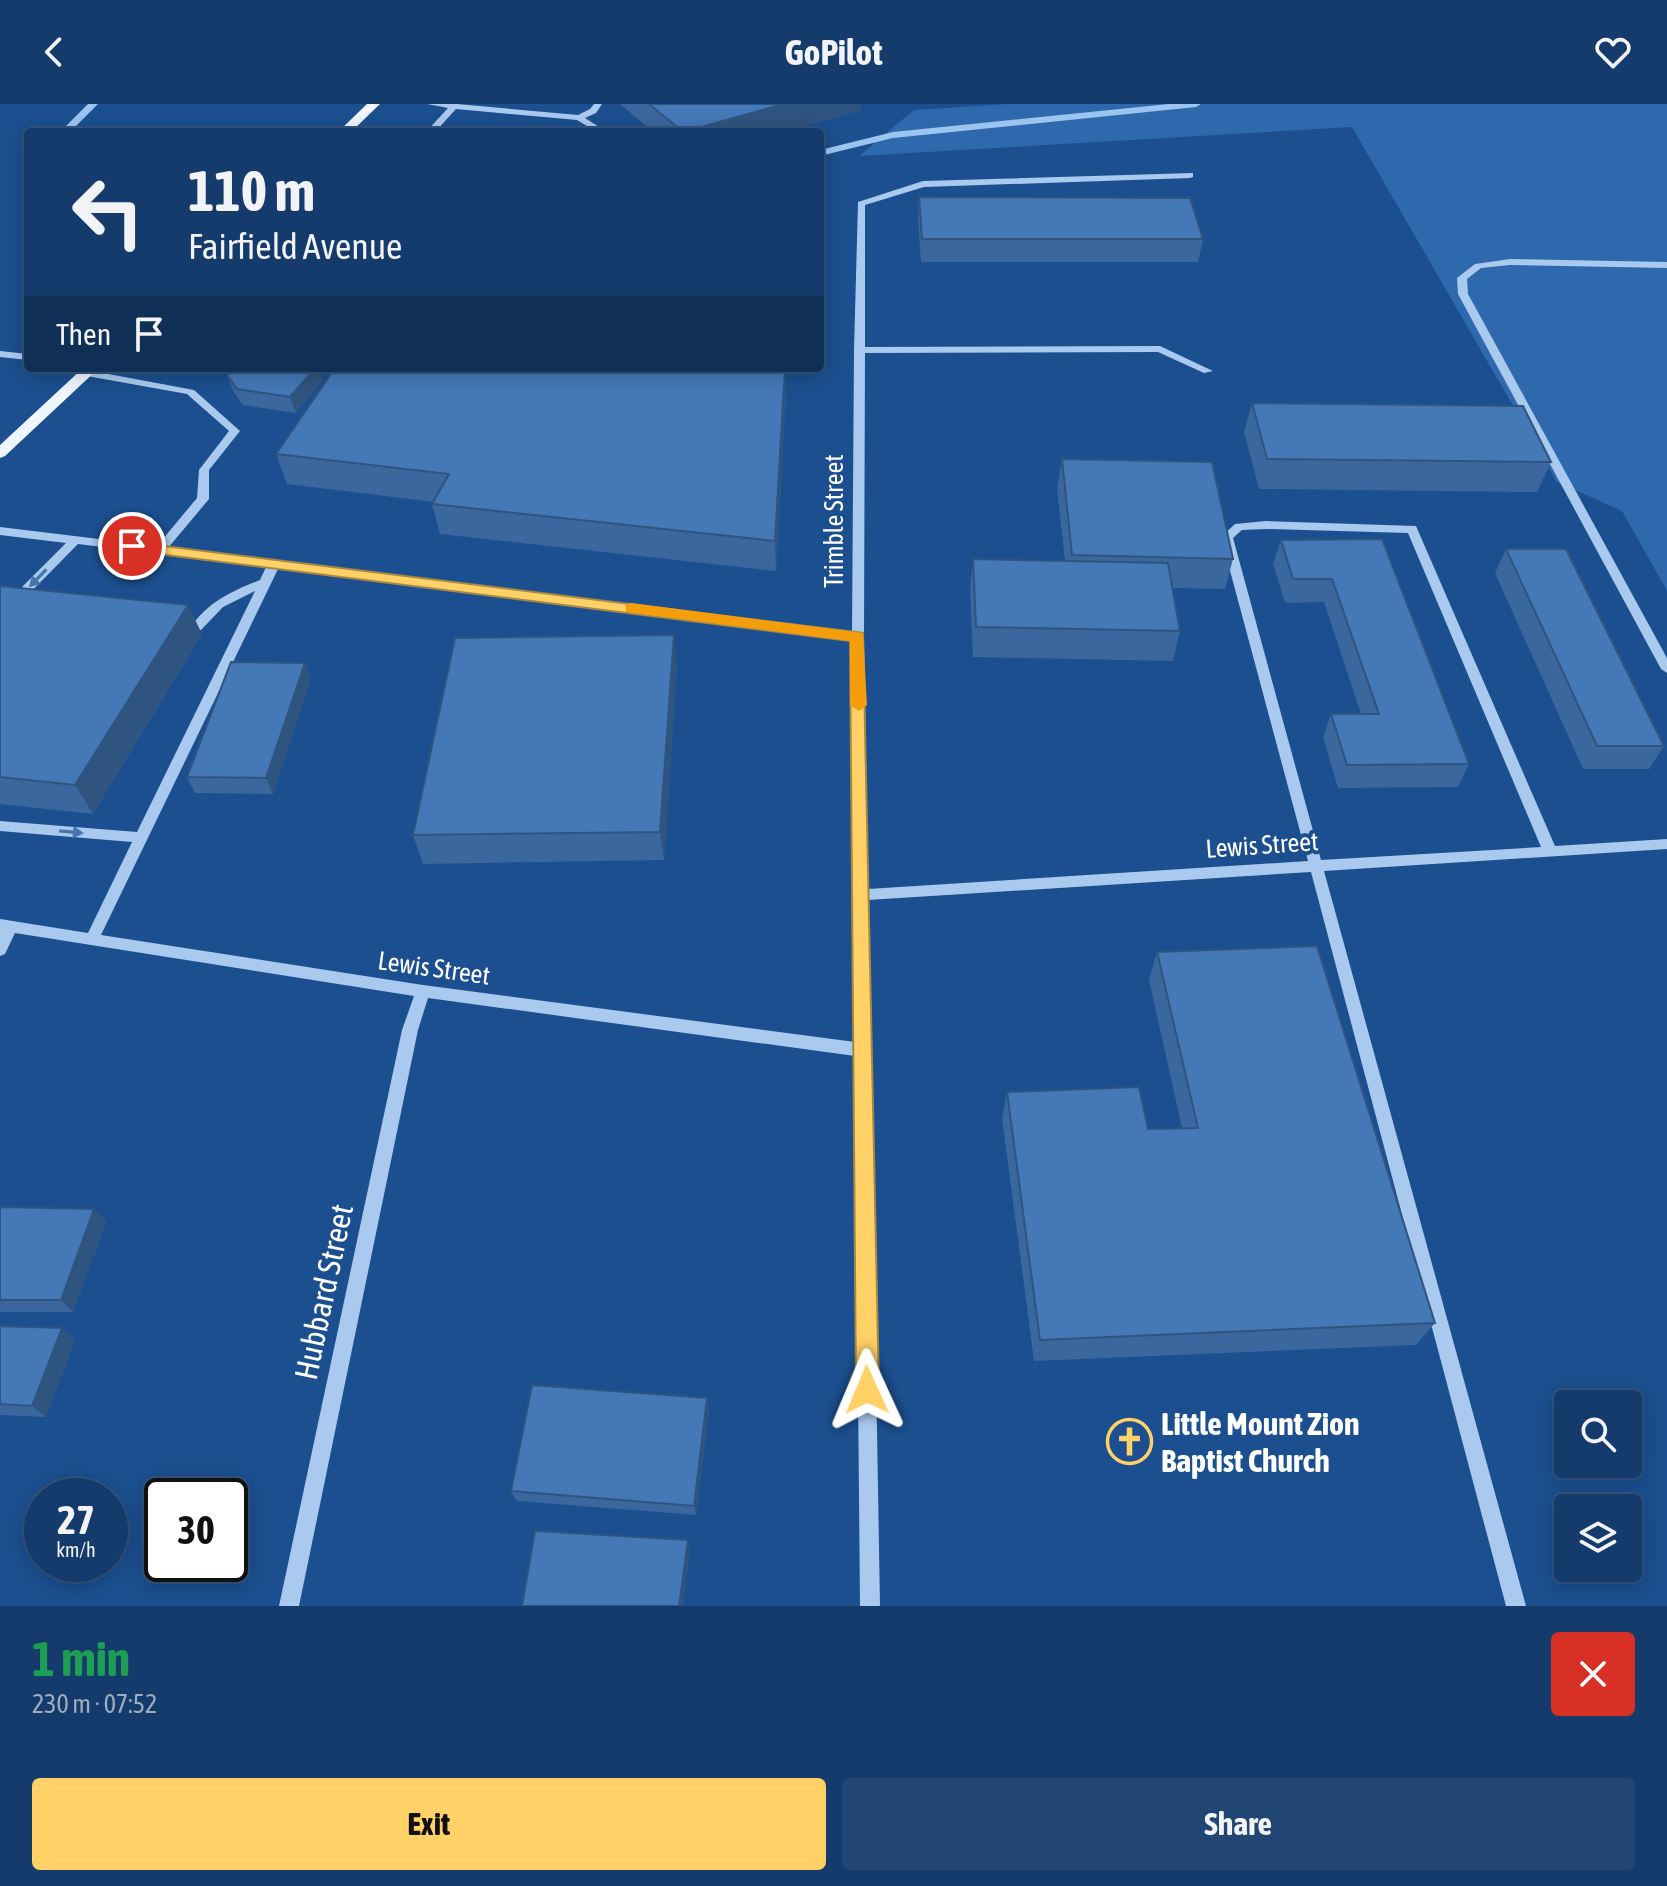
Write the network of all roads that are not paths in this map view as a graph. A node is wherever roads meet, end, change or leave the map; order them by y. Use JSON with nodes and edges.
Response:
{"nodes":[{"id":1,"x":374,"y":104,"type":"edge"},
{"id":2,"x":431,"y":104,"type":"edge"},
{"id":3,"x":598,"y":104,"type":"edge"},
{"id":4,"x":454,"y":106,"type":"junction"},
{"id":5,"x":579,"y":118,"type":"junction"},
{"id":6,"x":348,"y":128,"type":"edge"},
{"id":7,"x":434,"y":128,"type":"edge"},
{"id":8,"x":596,"y":128,"type":"edge"},
{"id":9,"x":1190,"y":175,"type":"dead end"},
{"id":10,"x":1667,"y":265,"type":"edge"},
{"id":11,"x":859,"y":350,"type":"junction"},
{"id":12,"x":0,"y":354,"type":"edge"},
{"id":13,"x":24,"y":357,"type":"edge"},
{"id":14,"x":1208,"y":371,"type":"dead end"},
{"id":15,"x":89,"y":372,"type":"edge"},
{"id":16,"x":95,"y":372,"type":"edge"},
{"id":17,"x":0,"y":453,"type":"edge"},
{"id":18,"x":0,"y":531,"type":"edge"},
{"id":19,"x":75,"y":540,"type":"junction"},
{"id":20,"x":160,"y":550,"type":"junction"},
{"id":21,"x":274,"y":564,"type":"junction"},
{"id":22,"x":264,"y":583,"type":"junction"},
{"id":23,"x":0,"y":616,"type":"edge"},
{"id":24,"x":197,"y":627,"type":"dead end"},
{"id":25,"x":858,"y":636,"type":"junction"},
{"id":26,"x":1667,"y":669,"type":"edge"},
{"id":27,"x":0,"y":826,"type":"edge"},
{"id":28,"x":142,"y":838,"type":"junction"},
{"id":29,"x":1667,"y":844,"type":"edge"},
{"id":30,"x":1550,"y":851,"type":"junction"},
{"id":31,"x":1314,"y":866,"type":"junction"},
{"id":32,"x":861,"y":895,"type":"junction"},
{"id":33,"x":5,"y":926,"type":"edge"},
{"id":34,"x":92,"y":939,"type":"junction"},
{"id":35,"x":0,"y":950,"type":"edge"},
{"id":36,"x":423,"y":991,"type":"junction"},
{"id":37,"x":863,"y":1050,"type":"junction"},
{"id":38,"x":289,"y":1606,"type":"edge"},
{"id":39,"x":870,"y":1606,"type":"edge"},
{"id":40,"x":1516,"y":1606,"type":"edge"}],
"edges":[{"from":1,"to":6,"type":"main road"},
{"from":2,"to":4,"type":"street"},
{"from":3,"to":5,"type":"street"},
{"from":4,"to":5,"type":"street"},
{"from":4,"to":7,"type":"street"},
{"from":5,"to":8,"type":"street"},
{"from":9,"to":11,"type":"street","name":"Trimble Street"},
{"from":10,"to":26,"type":"street"},
{"from":11,"to":14,"type":"street"},
{"from":11,"to":25,"type":"street","name":"Trimble Street"},
{"from":12,"to":13,"type":"street"},
{"from":15,"to":17,"type":"main road"},
{"from":16,"to":20,"type":"street"},
{"from":18,"to":19,"type":"street"},
{"from":19,"to":20,"type":"street"},
{"from":19,"to":23,"type":"street","one_way":true},
{"from":20,"to":21,"type":"street"},
{"from":21,"to":22,"type":"street"},
{"from":21,"to":25,"type":"street"},
{"from":22,"to":24,"type":"street"},
{"from":22,"to":28,"type":"street"},
{"from":25,"to":32,"type":"street","name":"Trimble Street"},
{"from":27,"to":28,"type":"street","one_way":true},
{"from":28,"to":34,"type":"street"},
{"from":29,"to":30,"type":"street","name":"Lewis Street"},
{"from":30,"to":31,"type":"street","name":"Lewis Street"},
{"from":30,"to":31,"type":"street"},
{"from":31,"to":32,"type":"street","name":"Lewis Street"},
{"from":31,"to":40,"type":"street"},
{"from":32,"to":37,"type":"street","name":"Trimble Street"},
{"from":33,"to":34,"type":"street","name":"Lewis Street"},
{"from":33,"to":35,"type":"street"},
{"from":34,"to":36,"type":"street","name":"Lewis Street"},
{"from":36,"to":37,"type":"street","name":"Lewis Street"},
{"from":36,"to":38,"type":"street","name":"Hubbard Street"},
{"from":37,"to":39,"type":"street","name":"Trimble Street"}]}
